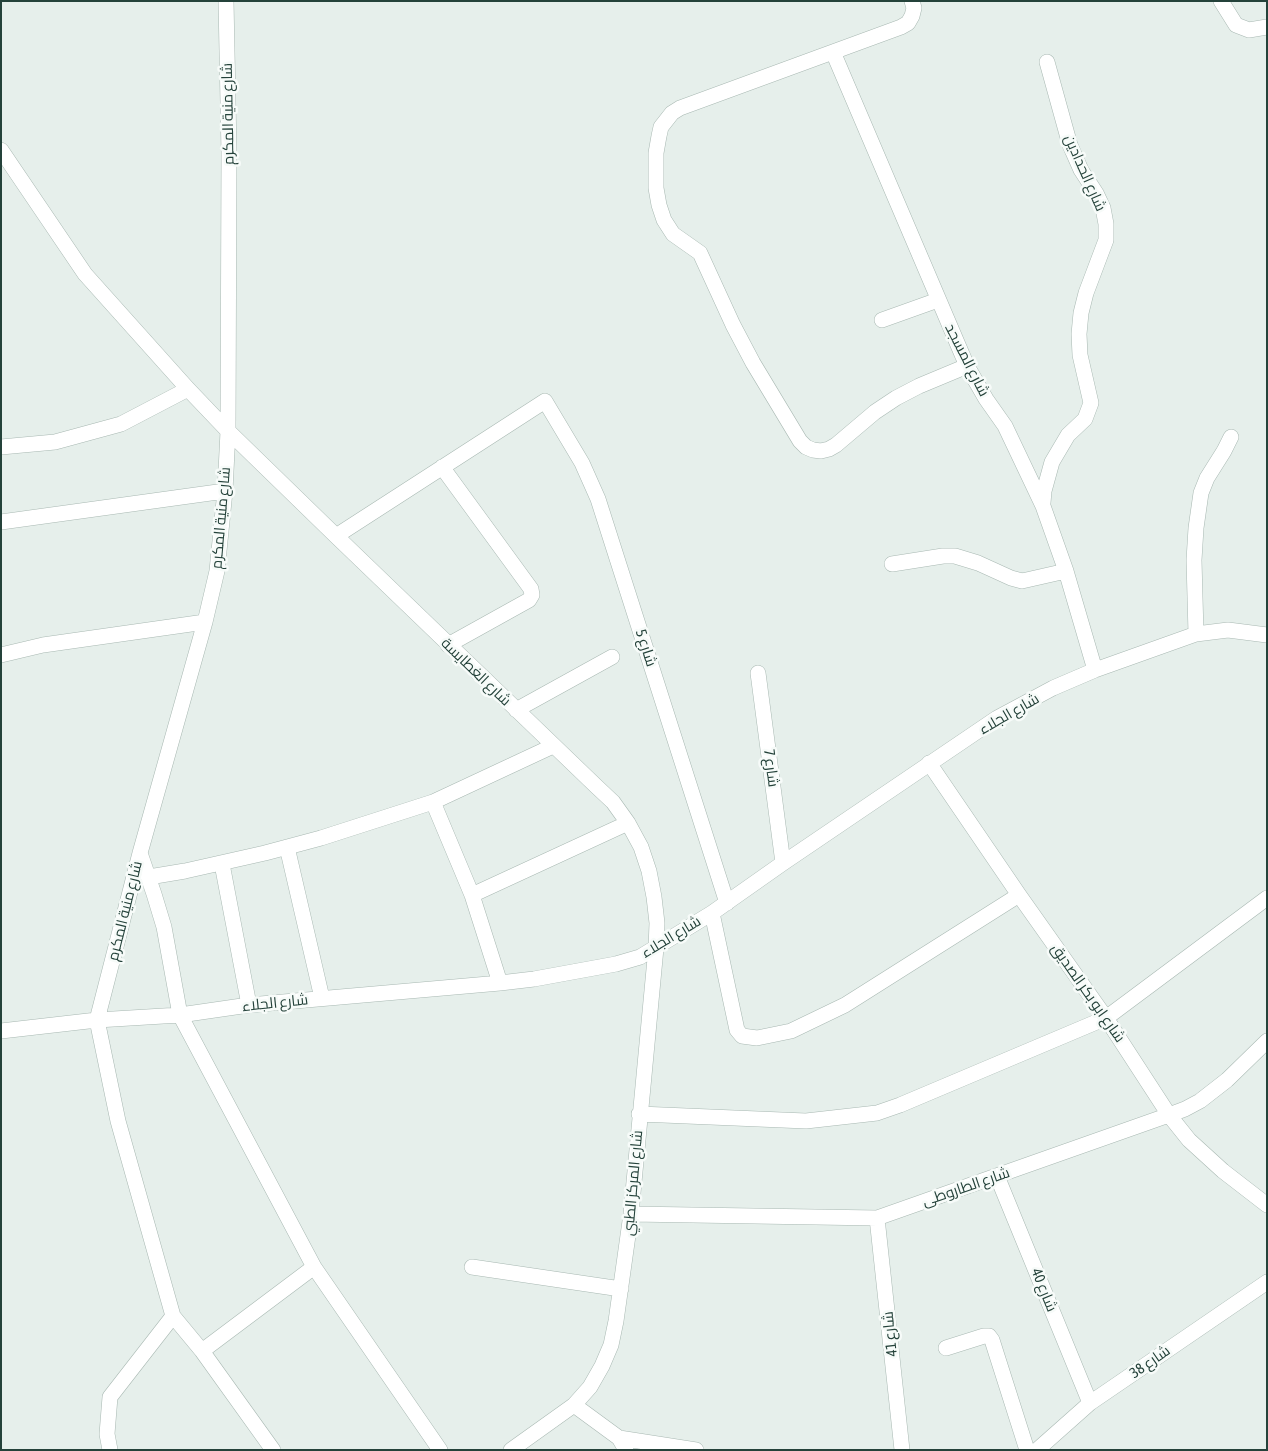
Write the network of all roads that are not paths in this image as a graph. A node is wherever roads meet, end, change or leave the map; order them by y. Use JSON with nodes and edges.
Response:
{"nodes":[{"id":1,"x":226,"y":1,"type":"edge"},
{"id":2,"x":912,"y":1,"type":"edge"},
{"id":3,"x":1221,"y":1,"type":"edge"},
{"id":4,"x":1267,"y":27,"type":"edge"},
{"id":5,"x":834,"y":52,"type":"junction"},
{"id":6,"x":1047,"y":62,"type":"dead end"},
{"id":7,"x":1,"y":150,"type":"edge"},
{"id":8,"x":938,"y":300,"type":"junction"},
{"id":9,"x":882,"y":320,"type":"dead end"},
{"id":10,"x":966,"y":366,"type":"junction"},
{"id":11,"x":188,"y":389,"type":"junction"},
{"id":12,"x":228,"y":431,"type":"junction"},
{"id":13,"x":1230,"y":437,"type":"dead end"},
{"id":14,"x":1,"y":447,"type":"edge"},
{"id":15,"x":442,"y":467,"type":"junction"},
{"id":16,"x":225,"y":491,"type":"junction"},
{"id":17,"x":1043,"y":506,"type":"junction"},
{"id":18,"x":1,"y":522,"type":"edge"},
{"id":19,"x":336,"y":536,"type":"junction"},
{"id":20,"x":892,"y":564,"type":"dead end"},
{"id":21,"x":1066,"y":571,"type":"junction"},
{"id":22,"x":205,"y":622,"type":"junction"},
{"id":23,"x":1196,"y":634,"type":"junction"},
{"id":24,"x":1267,"y":635,"type":"edge"},
{"id":25,"x":448,"y":645,"type":"junction"},
{"id":26,"x":1,"y":655,"type":"edge"},
{"id":27,"x":612,"y":657,"type":"dead end"},
{"id":28,"x":1095,"y":670,"type":"junction"},
{"id":29,"x":758,"y":673,"type":"dead end"},
{"id":30,"x":516,"y":710,"type":"junction"},
{"id":31,"x":553,"y":746,"type":"junction"},
{"id":32,"x":929,"y":763,"type":"junction"},
{"id":33,"x":433,"y":802,"type":"junction"},
{"id":34,"x":628,"y":823,"type":"junction"},
{"id":35,"x":287,"y":847,"type":"junction"},
{"id":36,"x":140,"y":852,"type":"junction"},
{"id":37,"x":783,"y":863,"type":"junction"},
{"id":38,"x":222,"y":864,"type":"junction"},
{"id":39,"x":149,"y":877,"type":"junction"},
{"id":40,"x":472,"y":894,"type":"junction"},
{"id":41,"x":1019,"y":895,"type":"junction"},
{"id":42,"x":1267,"y":898,"type":"edge"},
{"id":43,"x":727,"y":903,"type":"junction"},
{"id":44,"x":712,"y":913,"type":"junction"},
{"id":45,"x":656,"y":948,"type":"junction"},
{"id":46,"x":500,"y":983,"type":"junction"},
{"id":47,"x":322,"y":998,"type":"junction"},
{"id":48,"x":249,"y":1005,"type":"junction"},
{"id":49,"x":180,"y":1015,"type":"junction"},
{"id":50,"x":1106,"y":1018,"type":"junction"},
{"id":51,"x":97,"y":1020,"type":"junction"},
{"id":52,"x":1,"y":1031,"type":"edge"},
{"id":53,"x":1267,"y":1041,"type":"edge"},
{"id":54,"x":639,"y":1114,"type":"junction"},
{"id":55,"x":1169,"y":1116,"type":"junction"},
{"id":56,"x":997,"y":1176,"type":"junction"},
{"id":57,"x":1267,"y":1205,"type":"edge"},
{"id":58,"x":631,"y":1214,"type":"junction"},
{"id":59,"x":877,"y":1218,"type":"junction"},
{"id":60,"x":472,"y":1266,"type":"dead end"},
{"id":61,"x":314,"y":1267,"type":"junction"},
{"id":62,"x":1267,"y":1282,"type":"edge"},
{"id":63,"x":621,"y":1289,"type":"junction"},
{"id":64,"x":173,"y":1316,"type":"junction"},
{"id":65,"x":946,"y":1348,"type":"dead end"},
{"id":66,"x":202,"y":1351,"type":"junction"},
{"id":67,"x":1090,"y":1403,"type":"junction"},
{"id":68,"x":574,"y":1405,"type":"junction"},
{"id":69,"x":623,"y":1444,"type":"edge"},
{"id":70,"x":110,"y":1450,"type":"edge"},
{"id":71,"x":273,"y":1450,"type":"edge"},
{"id":72,"x":440,"y":1450,"type":"edge"},
{"id":73,"x":511,"y":1450,"type":"edge"},
{"id":74,"x":696,"y":1450,"type":"edge"},
{"id":75,"x":902,"y":1450,"type":"edge"},
{"id":76,"x":1027,"y":1450,"type":"edge"},
{"id":77,"x":1037,"y":1450,"type":"edge"}],
"edges":[{"from":1,"to":12,"type":"street","name":"شارع منية المكرم"},
{"from":2,"to":5,"type":"street"},
{"from":3,"to":4,"type":"street"},
{"from":5,"to":8,"type":"street","name":"شارع المسجد"},
{"from":5,"to":10,"type":"street"},
{"from":6,"to":17,"type":"street","name":"شارع الحدادين"},
{"from":7,"to":11,"type":"street","name":"شارع الغطايسة"},
{"from":8,"to":9,"type":"street"},
{"from":8,"to":10,"type":"street","name":"شارع المسجد"},
{"from":10,"to":17,"type":"street","name":"شارع المسجد"},
{"from":11,"to":12,"type":"street","name":"شارع الغطايسة"},
{"from":11,"to":14,"type":"street"},
{"from":12,"to":16,"type":"street","name":"شارع منية المكرم"},
{"from":12,"to":19,"type":"street","name":"شارع الغطايسة"},
{"from":13,"to":23,"type":"street"},
{"from":15,"to":19,"type":"street"},
{"from":15,"to":25,"type":"street"},
{"from":15,"to":43,"type":"street","name":"شارع 5"},
{"from":16,"to":18,"type":"street"},
{"from":16,"to":22,"type":"street","name":"شارع منية المكرم"},
{"from":17,"to":21,"type":"street","name":"شارع المسجد"},
{"from":19,"to":25,"type":"street","name":"شارع الغطايسة"},
{"from":20,"to":21,"type":"street"},
{"from":21,"to":28,"type":"street","name":"شارع المسجد"},
{"from":22,"to":26,"type":"street"},
{"from":22,"to":36,"type":"street","name":"شارع منية المكرم"},
{"from":23,"to":24,"type":"street","name":"شارع الجلاء"},
{"from":23,"to":28,"type":"street","name":"شارع الجلاء"},
{"from":25,"to":30,"type":"street","name":"شارع الغطايسة"},
{"from":27,"to":30,"type":"street"},
{"from":28,"to":32,"type":"street","name":"شارع الجلاء"},
{"from":29,"to":37,"type":"street","name":"شارع 7"},
{"from":30,"to":31,"type":"street","name":"شارع الغطايسة"},
{"from":31,"to":33,"type":"street"},
{"from":31,"to":34,"type":"street","name":"شارع الغطايسة"},
{"from":32,"to":37,"type":"street","name":"شارع الجلاء"},
{"from":32,"to":41,"type":"street","name":"شارع ابو بكر الصديق"},
{"from":33,"to":35,"type":"street"},
{"from":33,"to":40,"type":"street"},
{"from":34,"to":40,"type":"street"},
{"from":34,"to":45,"type":"street","name":"شارع الغطايسة"},
{"from":35,"to":38,"type":"street"},
{"from":35,"to":47,"type":"street"},
{"from":36,"to":39,"type":"street"},
{"from":36,"to":51,"type":"street","name":"شارع منية المكرم"},
{"from":37,"to":43,"type":"street","name":"شارع الجلاء"},
{"from":38,"to":39,"type":"street"},
{"from":38,"to":48,"type":"street"},
{"from":39,"to":49,"type":"street"},
{"from":40,"to":46,"type":"street"},
{"from":41,"to":44,"type":"street"},
{"from":41,"to":50,"type":"street","name":"شارع ابو بكر الصديق"},
{"from":42,"to":50,"type":"street"},
{"from":43,"to":44,"type":"street","name":"شارع الجلاء"},
{"from":44,"to":45,"type":"street","name":"شارع الجلاء"},
{"from":45,"to":46,"type":"street","name":"شارع الجلاء"},
{"from":45,"to":54,"type":"street","name":"شارع المركز الطبي"},
{"from":46,"to":47,"type":"street","name":"شارع الجلاء"},
{"from":47,"to":48,"type":"street","name":"شارع الجلاء"},
{"from":48,"to":49,"type":"street","name":"شارع الجلاء"},
{"from":49,"to":51,"type":"street","name":"شارع الجلاء"},
{"from":49,"to":61,"type":"street"},
{"from":50,"to":54,"type":"street"},
{"from":50,"to":55,"type":"street","name":"شارع ابو بكر الصديق"},
{"from":51,"to":52,"type":"street","name":"شارع الجلاء"},
{"from":51,"to":64,"type":"street"},
{"from":53,"to":55,"type":"street","name":"شارع الطاروطى"},
{"from":54,"to":58,"type":"street","name":"شارع المركز الطبي"},
{"from":55,"to":56,"type":"street","name":"شارع الطاروطى"},
{"from":55,"to":57,"type":"street","name":"شارع ابو بكر الصديق"},
{"from":56,"to":59,"type":"street","name":"شارع الطاروطى"},
{"from":56,"to":67,"type":"street","name":"شارع 40"},
{"from":58,"to":59,"type":"street","name":"شارع الطاروطى"},
{"from":58,"to":63,"type":"street","name":"شارع المركز الطبي"},
{"from":59,"to":75,"type":"street","name":"شارع 41"},
{"from":60,"to":63,"type":"street"},
{"from":61,"to":66,"type":"street"},
{"from":61,"to":72,"type":"street"},
{"from":62,"to":67,"type":"street","name":"شارع 38"},
{"from":63,"to":68,"type":"street","name":"شارع المركز الطبي"},
{"from":64,"to":66,"type":"street"},
{"from":64,"to":70,"type":"street"},
{"from":65,"to":76,"type":"street"},
{"from":66,"to":71,"type":"street"},
{"from":67,"to":77,"type":"street","name":"شارع 38"},
{"from":68,"to":69,"type":"street"},
{"from":68,"to":73,"type":"street","name":"شارع المركز الطبي"},
{"from":69,"to":74,"type":"street"}]}
